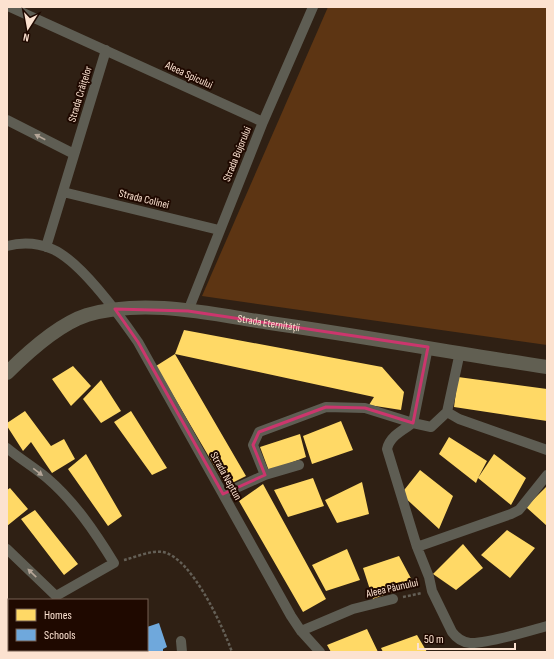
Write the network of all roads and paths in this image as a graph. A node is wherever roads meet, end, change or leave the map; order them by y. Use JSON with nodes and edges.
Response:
{"nodes":[{"id":1,"x":10,"y":7,"type":"edge"},
{"id":2,"x":313,"y":7,"type":"edge"},
{"id":3,"x":106,"y":50,"type":"junction"},
{"id":4,"x":7,"y":120,"type":"edge"},
{"id":5,"x":262,"y":122,"type":"junction"},
{"id":6,"x":74,"y":154,"type":"junction"},
{"id":7,"x":63,"y":192,"type":"junction"},
{"id":8,"x":219,"y":230,"type":"junction"},
{"id":9,"x":7,"y":246,"type":"edge"},
{"id":10,"x":46,"y":247,"type":"junction"},
{"id":11,"x":115,"y":309,"type":"junction"},
{"id":12,"x":188,"y":311,"type":"junction"},
{"id":13,"x":428,"y":348,"type":"junction"},
{"id":14,"x":460,"y":352,"type":"junction"},
{"id":15,"x":547,"y":367,"type":"edge"},
{"id":16,"x":7,"y":373,"type":"edge"},
{"id":17,"x":447,"y":412,"type":"junction"},
{"id":18,"x":413,"y":423,"type":"junction"},
{"id":19,"x":7,"y":448,"type":"edge"},
{"id":20,"x":547,"y":450,"type":"edge"},
{"id":21,"x":299,"y":465,"type":"dead end"},
{"id":22,"x":265,"y":475,"type":"junction"},
{"id":23,"x":547,"y":475,"type":"edge"},
{"id":24,"x":223,"y":494,"type":"junction"},
{"id":25,"x":417,"y":547,"type":"junction"},
{"id":26,"x":7,"y":549,"type":"edge"},
{"id":27,"x":114,"y":563,"type":"junction"},
{"id":28,"x":432,"y":591,"type":"junction"},
{"id":29,"x":56,"y":598,"type":"edge"},
{"id":30,"x":393,"y":599,"type":"joint"},
{"id":31,"x":547,"y":626,"type":"edge"},
{"id":32,"x":301,"y":631,"type":"junction"},
{"id":33,"x":181,"y":641,"type":"dead end"},
{"id":34,"x":182,"y":652,"type":"edge"},
{"id":35,"x":232,"y":652,"type":"edge"},
{"id":36,"x":320,"y":652,"type":"edge"}],
"edges":[{"from":1,"to":3,"type":"street"},
{"from":2,"to":5,"type":"street","name":"Strada Bujorului"},
{"from":3,"to":5,"type":"street","name":"Aleea Spicului"},
{"from":3,"to":6,"type":"street","name":"Strada Crăițelor"},
{"from":6,"to":4,"type":"street","one_way":true},
{"from":5,"to":8,"type":"street","name":"Strada Bujorului"},
{"from":6,"to":7,"type":"street","name":"Strada Crăițelor"},
{"from":7,"to":8,"type":"street","name":"Strada Colinei"},
{"from":7,"to":10,"type":"street","name":"Strada Crăițelor"},
{"from":8,"to":12,"type":"street","name":"Strada Bujorului"},
{"from":9,"to":10,"type":"street"},
{"from":10,"to":11,"type":"street","name":"Strada Neptun"},
{"from":11,"to":12,"type":"street","name":"Strada Eternității"},
{"from":11,"to":16,"type":"street","name":"Strada Eternității"},
{"from":11,"to":24,"type":"street","name":"Strada Neptun"},
{"from":12,"to":13,"type":"street","name":"Strada Eternității"},
{"from":13,"to":14,"type":"street","name":"Strada Eternității"},
{"from":13,"to":18,"type":"street"},
{"from":14,"to":15,"type":"street","name":"Strada Eternității"},
{"from":14,"to":17,"type":"street"},
{"from":17,"to":18,"type":"street"},
{"from":17,"to":20,"type":"street"},
{"from":18,"to":22,"type":"street"},
{"from":18,"to":25,"type":"street"},
{"from":19,"to":27,"type":"street","one_way":true},
{"from":21,"to":22,"type":"street"},
{"from":22,"to":24,"type":"street"},
{"from":23,"to":25,"type":"street"},
{"from":24,"to":32,"type":"street","name":"Strada Neptun"},
{"from":25,"to":28,"type":"street"},
{"from":29,"to":26,"type":"street","one_way":true},
{"from":27,"to":29,"type":"street"},
{"from":27,"to":35,"type":"path"},
{"from":28,"to":30,"type":"path","name":"Aleea Păunului"},
{"from":28,"to":31,"type":"street","name":"Aleea Păunului"},
{"from":30,"to":32,"type":"street","name":"Aleea Păunului"},
{"from":32,"to":36,"type":"street","name":"Strada Neptun"},
{"from":33,"to":34,"type":"street"}]}
